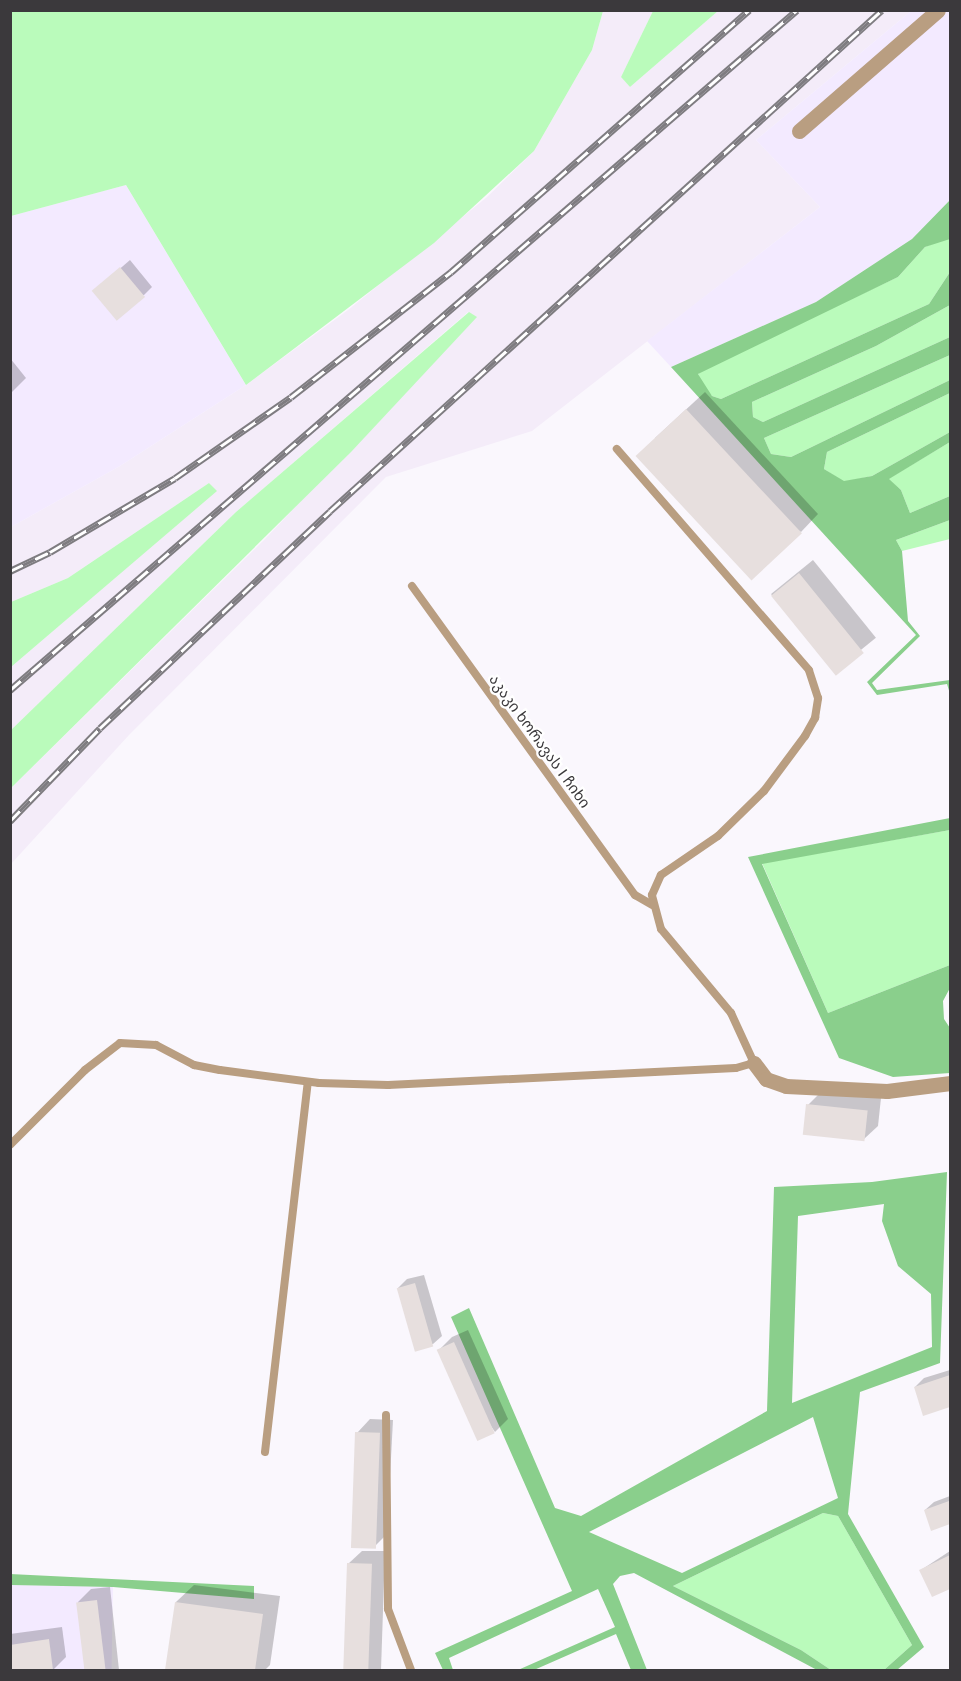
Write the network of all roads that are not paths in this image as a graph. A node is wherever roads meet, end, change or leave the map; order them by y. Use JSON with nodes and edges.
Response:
{"nodes":[{"id":1,"x":938,"y":10,"type":"edge"},
{"id":2,"x":799,"y":131,"type":"dead end"},
{"id":3,"x":617,"y":449,"type":"dead end"},
{"id":4,"x":412,"y":586,"type":"dead end"},
{"id":5,"x":652,"y":905,"type":"junction"},
{"id":6,"x":754,"y":1063,"type":"junction"},
{"id":7,"x":308,"y":1082,"type":"junction"},
{"id":8,"x":951,"y":1083,"type":"edge"},
{"id":9,"x":10,"y":1145,"type":"edge"},
{"id":10,"x":386,"y":1415,"type":"dead end"},
{"id":11,"x":265,"y":1452,"type":"dead end"},
{"id":12,"x":411,"y":1671,"type":"edge"}],
"edges":[{"from":1,"to":2,"type":"street"},
{"from":3,"to":5,"type":"lane"},
{"from":4,"to":5,"type":"lane","name":"აკაკი ხორავას I ჩიხი"},
{"from":5,"to":6,"type":"lane"},
{"from":6,"to":7,"type":"lane"},
{"from":6,"to":8,"type":"street"},
{"from":7,"to":9,"type":"lane"},
{"from":7,"to":11,"type":"lane"},
{"from":10,"to":12,"type":"lane"}]}
